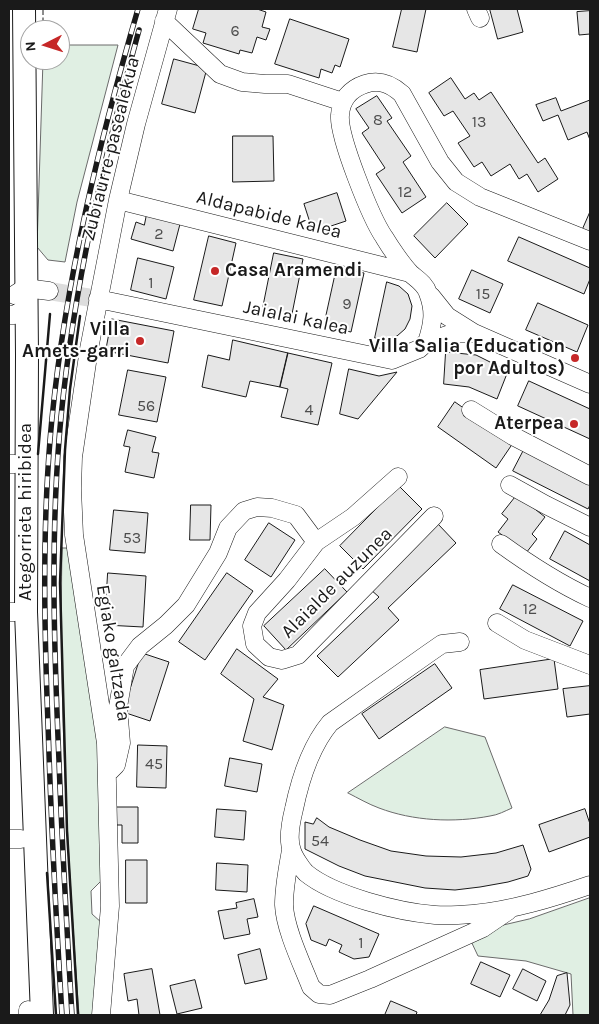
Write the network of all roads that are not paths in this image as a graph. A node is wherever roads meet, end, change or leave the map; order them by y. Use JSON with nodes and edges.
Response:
{"nodes":[{"id":1,"x":12,"y":9,"type":"edge"},
{"id":2,"x":24,"y":9,"type":"edge"},
{"id":3,"x":166,"y":15,"type":"edge"},
{"id":4,"x":10,"y":89,"type":"edge"},
{"id":5,"x":343,"y":102,"type":"junction"},
{"id":6,"x":118,"y":200,"type":"junction"},
{"id":7,"x":590,"y":241,"type":"edge"},
{"id":8,"x":410,"y":273,"type":"junction"},
{"id":9,"x":48,"y":291,"type":"tunnel mouth"},
{"id":10,"x":429,"y":294,"type":"junction"},
{"id":11,"x":98,"y":300,"type":"junction"},
{"id":12,"x":18,"y":304,"type":"edge"},
{"id":13,"x":474,"y":333,"type":"junction"},
{"id":14,"x":427,"y":342,"type":"junction"},
{"id":15,"x":590,"y":384,"type":"edge"},
{"id":16,"x":471,"y":410,"type":"dead end"},
{"id":17,"x":12,"y":464,"type":"edge"},
{"id":18,"x":590,"y":476,"type":"edge"},
{"id":19,"x":398,"y":478,"type":"dead end"},
{"id":20,"x":510,"y":485,"type":"dead end"},
{"id":21,"x":434,"y":516,"type":"dead end"},
{"id":22,"x":590,"y":527,"type":"edge"},
{"id":23,"x":316,"y":542,"type":"junction"},
{"id":24,"x":502,"y":544,"type":"dead end"},
{"id":25,"x":590,"y":598,"type":"edge"},
{"id":26,"x":12,"y":612,"type":"edge"},
{"id":27,"x":497,"y":623,"type":"dead end"},
{"id":28,"x":460,"y":642,"type":"dead end"},
{"id":29,"x":590,"y":665,"type":"edge"},
{"id":30,"x":108,"y":774,"type":"junction"},
{"id":31,"x":15,"y":839,"type":"edge"},
{"id":32,"x":291,"y":850,"type":"junction"},
{"id":33,"x":590,"y":884,"type":"edge"},
{"id":34,"x":512,"y":908,"type":"junction"},
{"id":35,"x":33,"y":1013,"type":"edge"},
{"id":36,"x":101,"y":1015,"type":"edge"}],
"edges":[{"from":1,"to":4,"type":"main road","name":"Ategorrieta hiribidea"},
{"from":2,"to":12,"type":"main road","name":"Ategorrieta hiribidea"},
{"from":3,"to":5,"type":"street"},
{"from":3,"to":6,"type":"street","name":"Zubiaurre pasealekua"},
{"from":4,"to":12,"type":"main road","name":"Ategorrieta hiribidea"},
{"from":5,"to":7,"type":"street"},
{"from":5,"to":8,"type":"street"},
{"from":6,"to":8,"type":"street","name":"Aldapabide kalea"},
{"from":6,"to":11,"type":"street","name":"Zubiaurre pasealekua"},
{"from":8,"to":10,"type":"street"},
{"from":9,"to":12,"type":"street"},
{"from":10,"to":13,"type":"street"},
{"from":10,"to":14,"type":"street"},
{"from":11,"to":14,"type":"street","name":"Jaialai kalea"},
{"from":11,"to":30,"type":"street","name":"Egiako galtzada"},
{"from":12,"to":17,"type":"main road","name":"Ategorrieta hiribidea"},
{"from":12,"to":35,"type":"main road","name":"Ategorrieta hiribidea"},
{"from":13,"to":14,"type":"street","name":"Jaialai kalea"},
{"from":13,"to":15,"type":"street","name":"Jaialai kalea"},
{"from":16,"to":18,"type":"street"},
{"from":17,"to":26,"type":"main road","name":"Ategorrieta hiribidea"},
{"from":19,"to":23,"type":"street","name":"Alaialde auzunea"},
{"from":20,"to":22,"type":"street"},
{"from":21,"to":23,"type":"street","name":"Alaialde auzunea"},
{"from":23,"to":30,"type":"street"},
{"from":24,"to":25,"type":"street"},
{"from":26,"to":31,"type":"main road","name":"Ategorrieta hiribidea"},
{"from":27,"to":29,"type":"street"},
{"from":28,"to":32,"type":"street"},
{"from":30,"to":36,"type":"street","name":"Egiako galtzada"},
{"from":31,"to":35,"type":"main road","name":"Ategorrieta hiribidea"},
{"from":32,"to":34,"type":"street"},
{"from":32,"to":34,"type":"street"},
{"from":33,"to":34,"type":"street"}]}
